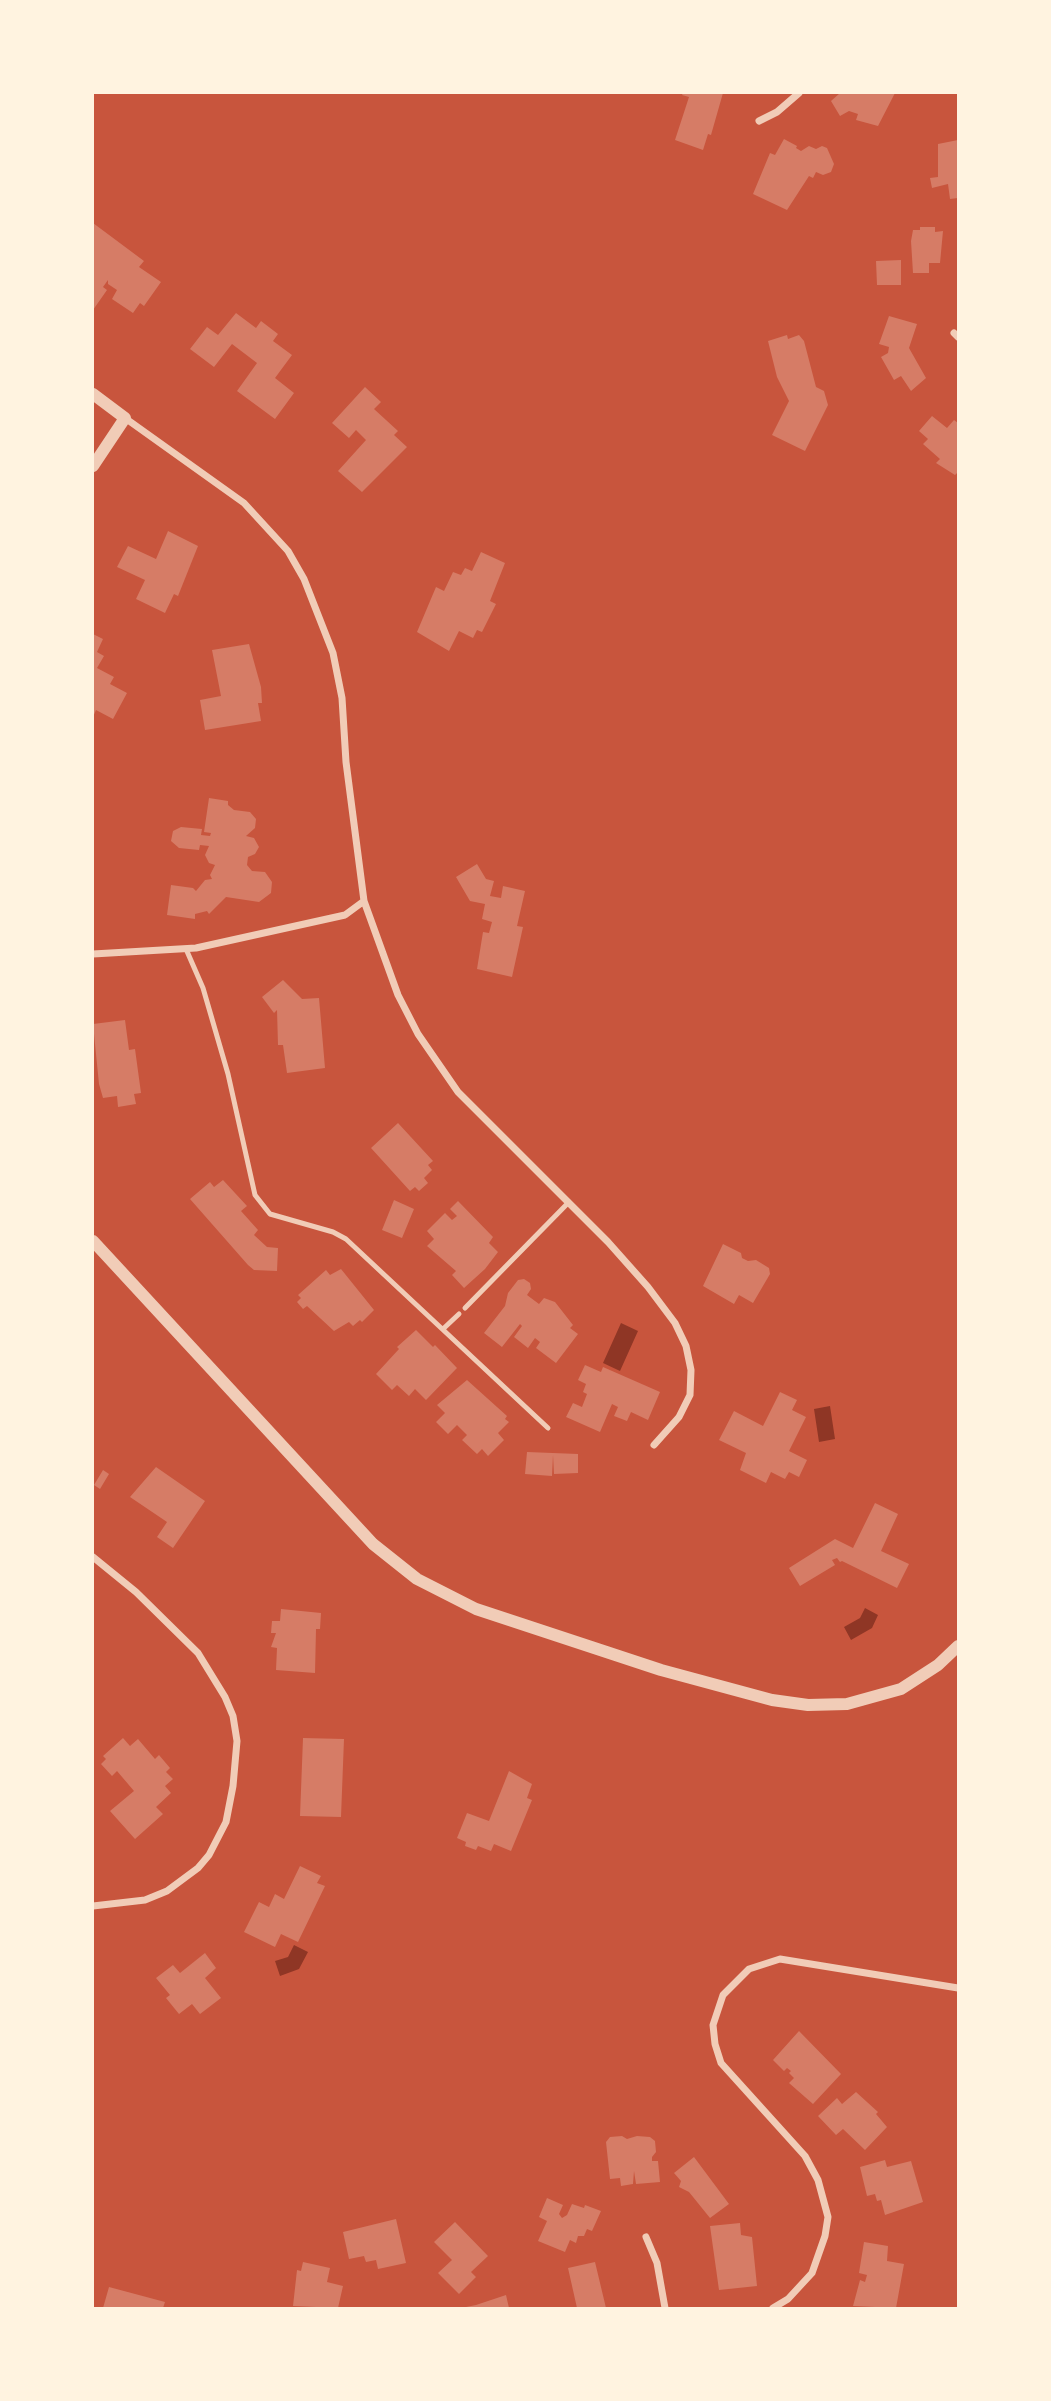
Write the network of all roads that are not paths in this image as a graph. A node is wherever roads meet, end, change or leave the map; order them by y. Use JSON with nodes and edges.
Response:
{"nodes":[{"id":1,"x":799,"y":93,"type":"edge"},
{"id":2,"x":759,"y":121,"type":"dead end"},
{"id":3,"x":93,"y":394,"type":"edge"},
{"id":4,"x":125,"y":418,"type":"junction"},
{"id":5,"x":93,"y":466,"type":"edge"},
{"id":6,"x":364,"y":901,"type":"junction"},
{"id":7,"x":186,"y":949,"type":"junction"},
{"id":8,"x":93,"y":954,"type":"edge"},
{"id":9,"x":569,"y":1202,"type":"junction"},
{"id":10,"x":93,"y":1241,"type":"edge"},
{"id":11,"x":465,"y":1308,"type":"dead end"},
{"id":12,"x":459,"y":1314,"type":"dead end"},
{"id":13,"x":443,"y":1329,"type":"junction"},
{"id":14,"x":548,"y":1427,"type":"dead end"},
{"id":15,"x":654,"y":1445,"type":"dead end"},
{"id":16,"x":93,"y":1557,"type":"edge"},
{"id":17,"x":958,"y":1646,"type":"edge"},
{"id":18,"x":93,"y":1906,"type":"edge"},
{"id":19,"x":958,"y":1988,"type":"edge"},
{"id":20,"x":646,"y":2237,"type":"dead end"},
{"id":21,"x":666,"y":2308,"type":"edge"},
{"id":22,"x":773,"y":2308,"type":"edge"}],
"edges":[{"from":1,"to":2,"type":"street"},
{"from":3,"to":4,"type":"street"},
{"from":4,"to":5,"type":"street"},
{"from":4,"to":6,"type":"street"},
{"from":6,"to":7,"type":"street"},
{"from":6,"to":9,"type":"street"},
{"from":7,"to":8,"type":"street"},
{"from":7,"to":13,"type":"lane"},
{"from":9,"to":11,"type":"lane"},
{"from":9,"to":15,"type":"street"},
{"from":10,"to":17,"type":"street"},
{"from":12,"to":13,"type":"lane"},
{"from":13,"to":14,"type":"lane"},
{"from":16,"to":18,"type":"street"},
{"from":19,"to":22,"type":"street"},
{"from":20,"to":21,"type":"street"}]}
